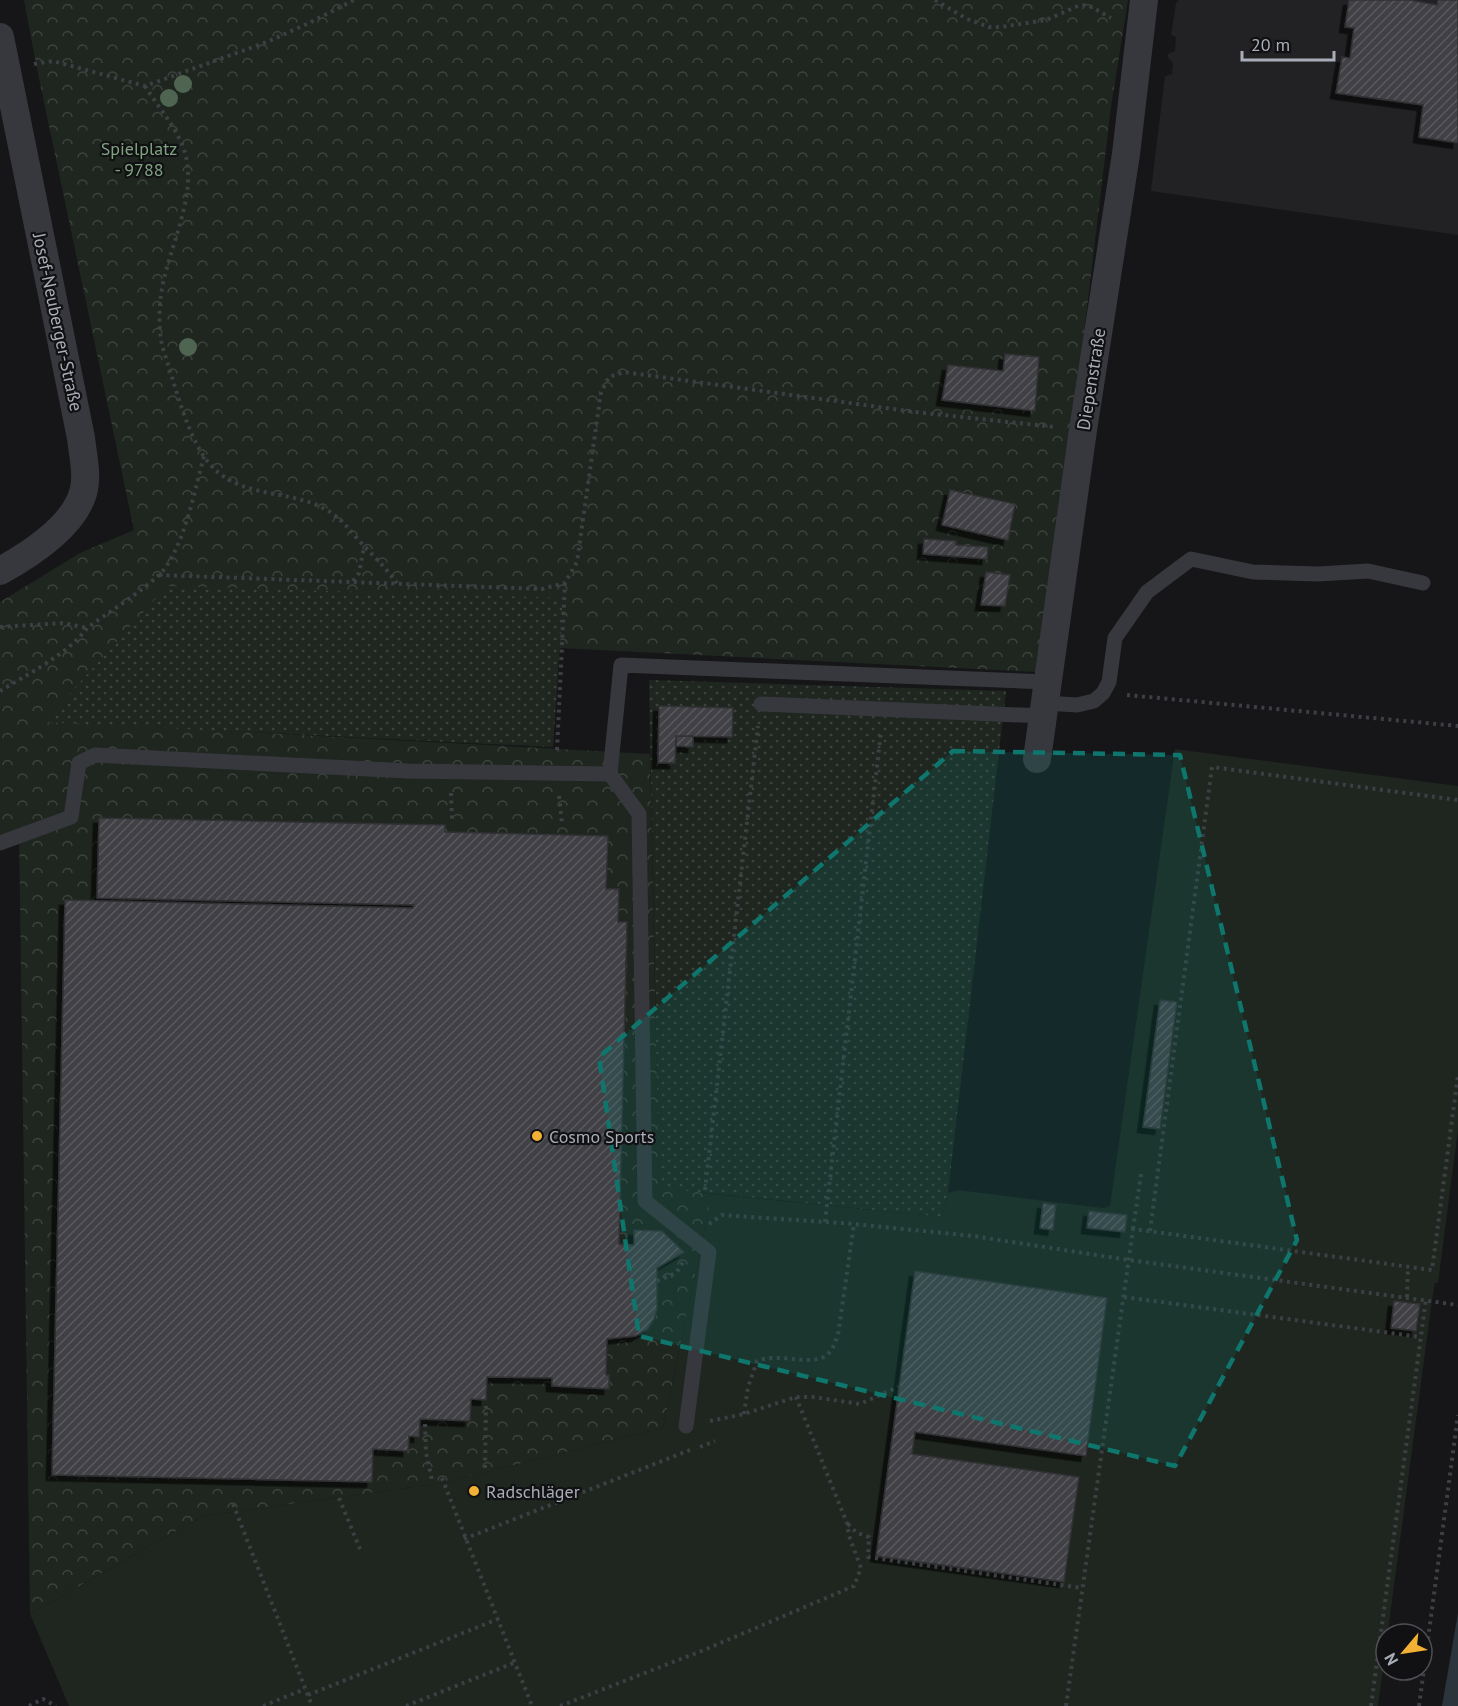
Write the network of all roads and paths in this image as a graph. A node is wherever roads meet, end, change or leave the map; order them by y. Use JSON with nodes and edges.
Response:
{"nodes":[{"id":1,"x":354,"y":0,"type":"edge"},
{"id":2,"x":934,"y":0,"type":"edge"},
{"id":3,"x":1143,"y":12,"type":"edge"},
{"id":4,"x":0,"y":37,"type":"edge"},
{"id":5,"x":53,"y":61,"type":"dead end"},
{"id":6,"x":145,"y":86,"type":"junction"},
{"id":7,"x":1083,"y":430,"type":"junction"},
{"id":8,"x":204,"y":456,"type":"junction"},
{"id":9,"x":364,"y":546,"type":"junction"},
{"id":10,"x":0,"y":571,"type":"edge"},
{"id":11,"x":159,"y":575,"type":"junction"},
{"id":12,"x":352,"y":582,"type":"junction"},
{"id":13,"x":398,"y":583,"type":"junction"},
{"id":14,"x":566,"y":583,"type":"junction"},
{"id":15,"x":1423,"y":583,"type":"dead end"},
{"id":16,"x":0,"y":627,"type":"edge"},
{"id":17,"x":87,"y":627,"type":"junction"},
{"id":18,"x":0,"y":691,"type":"edge"},
{"id":19,"x":1103,"y":693,"type":"junction"},
{"id":20,"x":1045,"y":700,"type":"junction"},
{"id":21,"x":761,"y":704,"type":"joint"},
{"id":22,"x":884,"y":710,"type":"junction"},
{"id":23,"x":1458,"y":726,"type":"edge"},
{"id":24,"x":1037,"y":759,"type":"dead end"},
{"id":25,"x":556,"y":772,"type":"junction"},
{"id":26,"x":610,"y":774,"type":"junction"},
{"id":27,"x":1458,"y":800,"type":"edge"},
{"id":28,"x":0,"y":843,"type":"edge"},
{"id":29,"x":1458,"y":1075,"type":"edge"},
{"id":30,"x":1141,"y":1174,"type":"dead end"},
{"id":31,"x":705,"y":1190,"type":"dead end"},
{"id":32,"x":825,"y":1222,"type":"junction"},
{"id":33,"x":854,"y":1224,"type":"junction"},
{"id":34,"x":1132,"y":1229,"type":"junction"},
{"id":35,"x":1149,"y":1231,"type":"junction"},
{"id":36,"x":696,"y":1242,"type":"junction"},
{"id":37,"x":1129,"y":1260,"type":"junction"},
{"id":38,"x":1408,"y":1267,"type":"junction"},
{"id":39,"x":657,"y":1281,"type":"dead end"},
{"id":40,"x":1124,"y":1297,"type":"junction"},
{"id":41,"x":1407,"y":1297,"type":"junction"},
{"id":42,"x":1426,"y":1299,"type":"junction"},
{"id":43,"x":1458,"y":1305,"type":"edge"},
{"id":44,"x":1420,"y":1337,"type":"junction"},
{"id":45,"x":898,"y":1387,"type":"dead end"},
{"id":46,"x":796,"y":1397,"type":"junction"},
{"id":47,"x":486,"y":1406,"type":"dead end"},
{"id":48,"x":744,"y":1414,"type":"junction"},
{"id":49,"x":1458,"y":1415,"type":"edge"},
{"id":50,"x":425,"y":1424,"type":"dead end"},
{"id":51,"x":686,"y":1426,"type":"joint"},
{"id":52,"x":715,"y":1441,"type":"dead end"},
{"id":53,"x":485,"y":1468,"type":"dead end"},
{"id":54,"x":442,"y":1478,"type":"dead end"},
{"id":55,"x":432,"y":1480,"type":"dead end"},
{"id":56,"x":339,"y":1498,"type":"dead end"},
{"id":57,"x":233,"y":1504,"type":"dead end"},
{"id":58,"x":847,"y":1523,"type":"junction"},
{"id":59,"x":464,"y":1539,"type":"junction"},
{"id":60,"x":360,"y":1549,"type":"dead end"},
{"id":61,"x":1082,"y":1588,"type":"junction"},
{"id":62,"x":498,"y":1618,"type":"junction"},
{"id":63,"x":516,"y":1662,"type":"junction"},
{"id":64,"x":305,"y":1689,"type":"junction"},
{"id":65,"x":308,"y":1695,"type":"junction"},
{"id":66,"x":29,"y":1706,"type":"edge"},
{"id":67,"x":56,"y":1706,"type":"edge"},
{"id":68,"x":263,"y":1706,"type":"edge"},
{"id":69,"x":312,"y":1706,"type":"edge"},
{"id":70,"x":406,"y":1706,"type":"edge"},
{"id":71,"x":532,"y":1706,"type":"edge"},
{"id":72,"x":560,"y":1706,"type":"edge"},
{"id":73,"x":1066,"y":1706,"type":"edge"},
{"id":74,"x":1371,"y":1706,"type":"edge"},
{"id":75,"x":1419,"y":1706,"type":"edge"}],
"edges":[{"from":1,"to":6,"type":"path"},
{"from":2,"to":3,"type":"path"},
{"from":3,"to":7,"type":"street","name":"Diepenstraße"},
{"from":4,"to":10,"type":"street","name":"Josef-Neuberger-Straße"},
{"from":5,"to":6,"type":"path"},
{"from":6,"to":8,"type":"path"},
{"from":7,"to":14,"type":"path"},
{"from":7,"to":20,"type":"street","name":"Diepenstraße"},
{"from":8,"to":9,"type":"path"},
{"from":8,"to":11,"type":"path"},
{"from":9,"to":12,"type":"path"},
{"from":9,"to":13,"type":"path"},
{"from":11,"to":12,"type":"path"},
{"from":11,"to":17,"type":"path"},
{"from":12,"to":13,"type":"path"},
{"from":13,"to":14,"type":"path"},
{"from":14,"to":25,"type":"path"},
{"from":15,"to":19,"type":"lane"},
{"from":16,"to":17,"type":"path"},
{"from":17,"to":18,"type":"path"},
{"from":19,"to":20,"type":"lane"},
{"from":19,"to":23,"type":"path"},
{"from":20,"to":22,"type":"lane"},
{"from":20,"to":24,"type":"street","name":"Diepenstraße"},
{"from":20,"to":26,"type":"lane"},
{"from":21,"to":22,"type":"lane"},
{"from":21,"to":31,"type":"path"},
{"from":22,"to":32,"type":"path"},
{"from":25,"to":26,"type":"lane"},
{"from":25,"to":28,"type":"lane"},
{"from":26,"to":36,"type":"lane"},
{"from":27,"to":35,"type":"path"},
{"from":29,"to":38,"type":"path"},
{"from":30,"to":34,"type":"path"},
{"from":32,"to":33,"type":"path"},
{"from":32,"to":36,"type":"path"},
{"from":33,"to":37,"type":"path"},
{"from":33,"to":48,"type":"path"},
{"from":34,"to":35,"type":"path"},
{"from":34,"to":37,"type":"path"},
{"from":35,"to":38,"type":"path"},
{"from":36,"to":39,"type":"path"},
{"from":36,"to":51,"type":"lane"},
{"from":37,"to":40,"type":"path"},
{"from":37,"to":41,"type":"path"},
{"from":38,"to":41,"type":"path"},
{"from":40,"to":44,"type":"path"},
{"from":40,"to":61,"type":"path"},
{"from":41,"to":42,"type":"path"},
{"from":42,"to":43,"type":"path"},
{"from":42,"to":44,"type":"path"},
{"from":44,"to":74,"type":"path"},
{"from":45,"to":46,"type":"path"},
{"from":46,"to":48,"type":"path"},
{"from":46,"to":58,"type":"path"},
{"from":47,"to":53,"type":"path"},
{"from":48,"to":51,"type":"path"},
{"from":49,"to":75,"type":"path"},
{"from":50,"to":55,"type":"path"},
{"from":52,"to":59,"type":"path"},
{"from":54,"to":59,"type":"path"},
{"from":56,"to":60,"type":"path"},
{"from":57,"to":64,"type":"path"},
{"from":58,"to":61,"type":"path"},
{"from":58,"to":72,"type":"path"},
{"from":59,"to":62,"type":"path"},
{"from":61,"to":73,"type":"path"},
{"from":62,"to":63,"type":"path"},
{"from":62,"to":65,"type":"path"},
{"from":63,"to":70,"type":"path"},
{"from":63,"to":71,"type":"path"},
{"from":64,"to":65,"type":"path"},
{"from":64,"to":68,"type":"path"},
{"from":65,"to":69,"type":"path"},
{"from":66,"to":67,"type":"path"}]}
